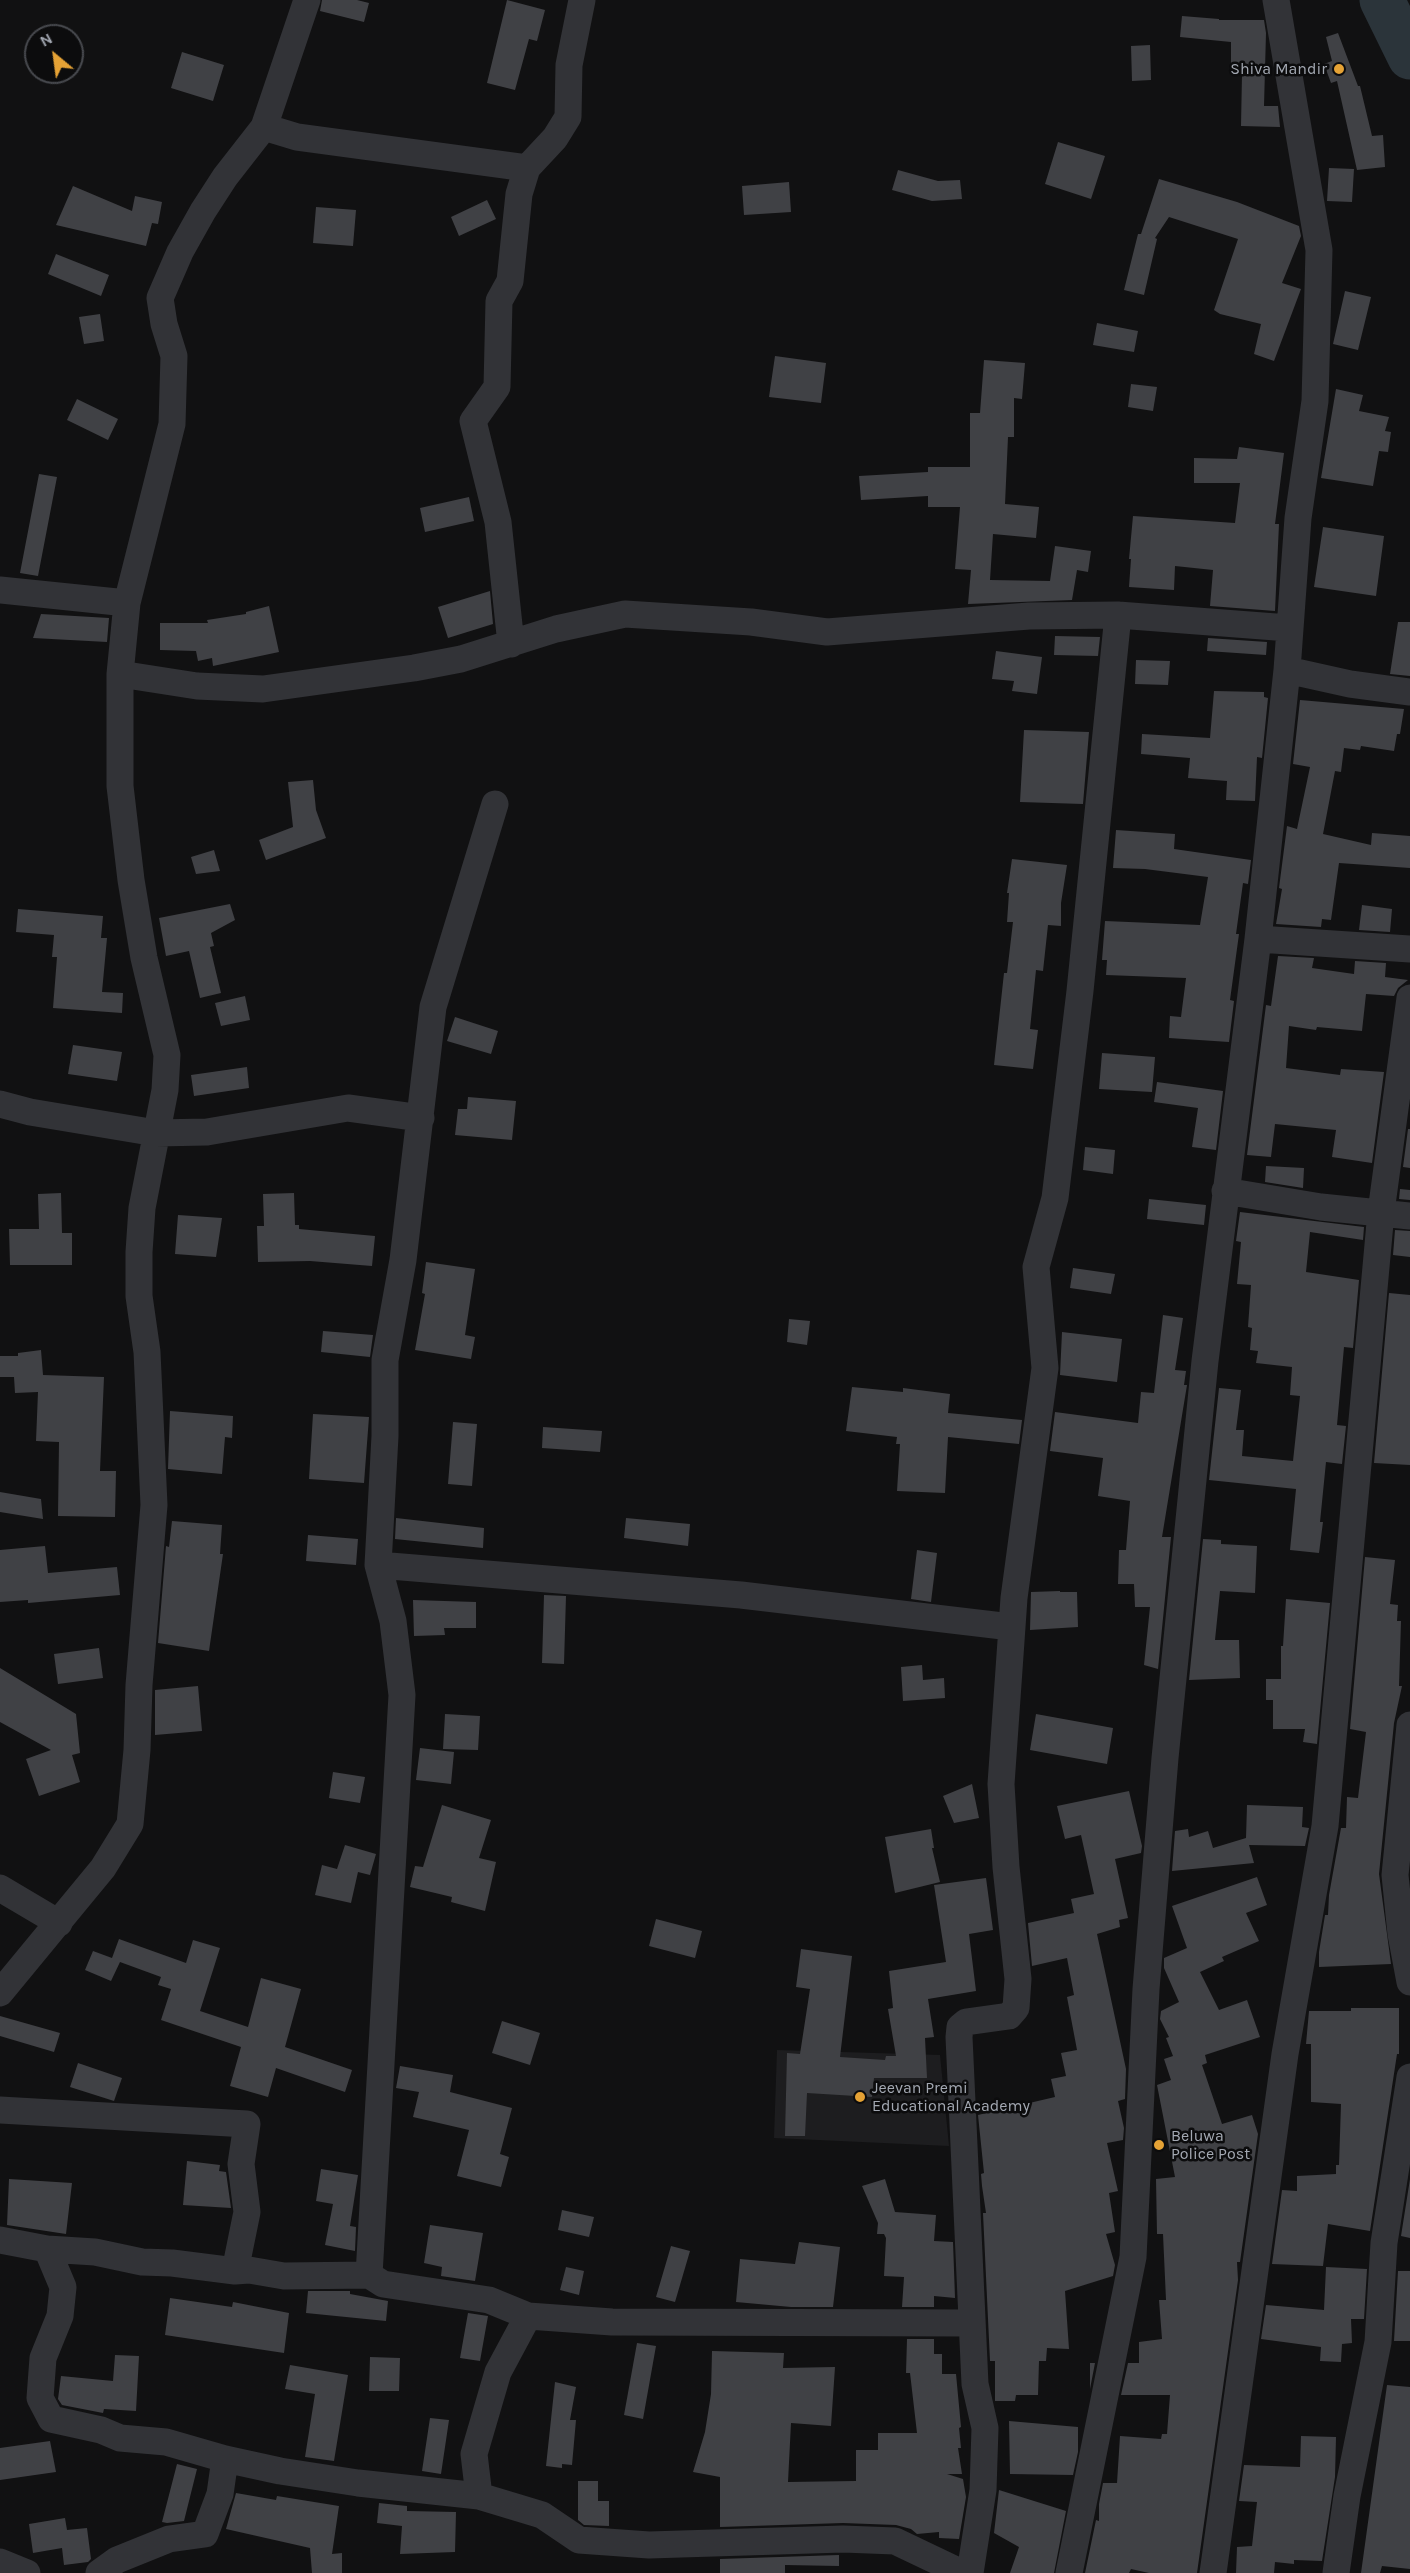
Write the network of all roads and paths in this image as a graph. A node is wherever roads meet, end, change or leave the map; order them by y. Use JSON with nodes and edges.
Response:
{"nodes":[{"id":1,"x":307,"y":0,"type":"edge"},
{"id":2,"x":582,"y":0,"type":"edge"},
{"id":3,"x":1276,"y":0,"type":"edge"},
{"id":4,"x":264,"y":127,"type":"junction"},
{"id":5,"x":527,"y":168,"type":"junction"},
{"id":6,"x":0,"y":590,"type":"edge"},
{"id":7,"x":127,"y":603,"type":"junction"},
{"id":8,"x":1118,"y":615,"type":"junction"},
{"id":9,"x":1289,"y":628,"type":"junction"},
{"id":10,"x":512,"y":644,"type":"junction"},
{"id":11,"x":1287,"y":670,"type":"junction"},
{"id":12,"x":120,"y":675,"type":"junction"},
{"id":13,"x":1410,"y":692,"type":"edge"},
{"id":14,"x":495,"y":804,"type":"dead end"},
{"id":15,"x":1258,"y":939,"type":"junction"},
{"id":16,"x":1410,"y":949,"type":"edge"},
{"id":17,"x":1410,"y":998,"type":"edge"},
{"id":18,"x":1403,"y":1084,"type":"edge"},
{"id":19,"x":0,"y":1104,"type":"edge"},
{"id":20,"x":421,"y":1118,"type":"junction"},
{"id":21,"x":156,"y":1133,"type":"junction"},
{"id":22,"x":1225,"y":1191,"type":"junction"},
{"id":23,"x":1381,"y":1212,"type":"junction"},
{"id":24,"x":1410,"y":1216,"type":"edge"},
{"id":25,"x":378,"y":1565,"type":"junction"},
{"id":26,"x":1011,"y":1627,"type":"junction"},
{"id":27,"x":1410,"y":1725,"type":"edge"},
{"id":28,"x":0,"y":1888,"type":"edge"},
{"id":29,"x":58,"y":1923,"type":"junction"},
{"id":30,"x":1410,"y":1982,"type":"edge"},
{"id":31,"x":0,"y":1993,"type":"edge"},
{"id":32,"x":1410,"y":2077,"type":"edge"},
{"id":33,"x":0,"y":2110,"type":"edge"},
{"id":34,"x":0,"y":2240,"type":"edge"},
{"id":35,"x":47,"y":2249,"type":"junction"},
{"id":36,"x":235,"y":2271,"type":"junction"},
{"id":37,"x":369,"y":2275,"type":"junction"},
{"id":38,"x":528,"y":2316,"type":"junction"},
{"id":39,"x":971,"y":2323,"type":"junction"},
{"id":40,"x":225,"y":2459,"type":"junction"},
{"id":41,"x":479,"y":2496,"type":"junction"},
{"id":42,"x":0,"y":2562,"type":"edge"},
{"id":43,"x":111,"y":2569,"type":"edge"},
{"id":44,"x":27,"y":2573,"type":"edge"},
{"id":45,"x":962,"y":2573,"type":"edge"},
{"id":46,"x":970,"y":2573,"type":"edge"},
{"id":47,"x":1069,"y":2573,"type":"edge"},
{"id":48,"x":1214,"y":2573,"type":"edge"},
{"id":49,"x":1336,"y":2573,"type":"edge"}],
"edges":[{"from":1,"to":4,"type":"street"},
{"from":2,"to":5,"type":"street"},
{"from":3,"to":9,"type":"street"},
{"from":4,"to":5,"type":"street"},
{"from":4,"to":7,"type":"street"},
{"from":5,"to":10,"type":"street"},
{"from":6,"to":7,"type":"street"},
{"from":7,"to":12,"type":"street"},
{"from":8,"to":9,"type":"street"},
{"from":8,"to":10,"type":"street"},
{"from":8,"to":26,"type":"street"},
{"from":9,"to":11,"type":"street"},
{"from":10,"to":12,"type":"street"},
{"from":11,"to":13,"type":"street"},
{"from":11,"to":15,"type":"street"},
{"from":12,"to":21,"type":"street"},
{"from":14,"to":20,"type":"street"},
{"from":15,"to":16,"type":"street"},
{"from":15,"to":22,"type":"street"},
{"from":17,"to":18,"type":"street"},
{"from":18,"to":23,"type":"street"},
{"from":19,"to":21,"type":"street"},
{"from":20,"to":21,"type":"street"},
{"from":20,"to":25,"type":"street"},
{"from":21,"to":29,"type":"street"},
{"from":22,"to":23,"type":"street"},
{"from":22,"to":47,"type":"street"},
{"from":23,"to":24,"type":"street"},
{"from":23,"to":48,"type":"street"},
{"from":25,"to":26,"type":"street"},
{"from":25,"to":37,"type":"street"},
{"from":26,"to":39,"type":"street"},
{"from":27,"to":30,"type":"street"},
{"from":28,"to":29,"type":"street"},
{"from":29,"to":31,"type":"street"},
{"from":32,"to":49,"type":"street"},
{"from":33,"to":36,"type":"street"},
{"from":34,"to":35,"type":"street"},
{"from":35,"to":36,"type":"street"},
{"from":35,"to":40,"type":"street"},
{"from":36,"to":37,"type":"street"},
{"from":37,"to":38,"type":"street"},
{"from":38,"to":39,"type":"street"},
{"from":38,"to":41,"type":"street"},
{"from":39,"to":46,"type":"street"},
{"from":40,"to":41,"type":"street"},
{"from":40,"to":43,"type":"street"},
{"from":41,"to":45,"type":"street"},
{"from":42,"to":44,"type":"street"}]}
